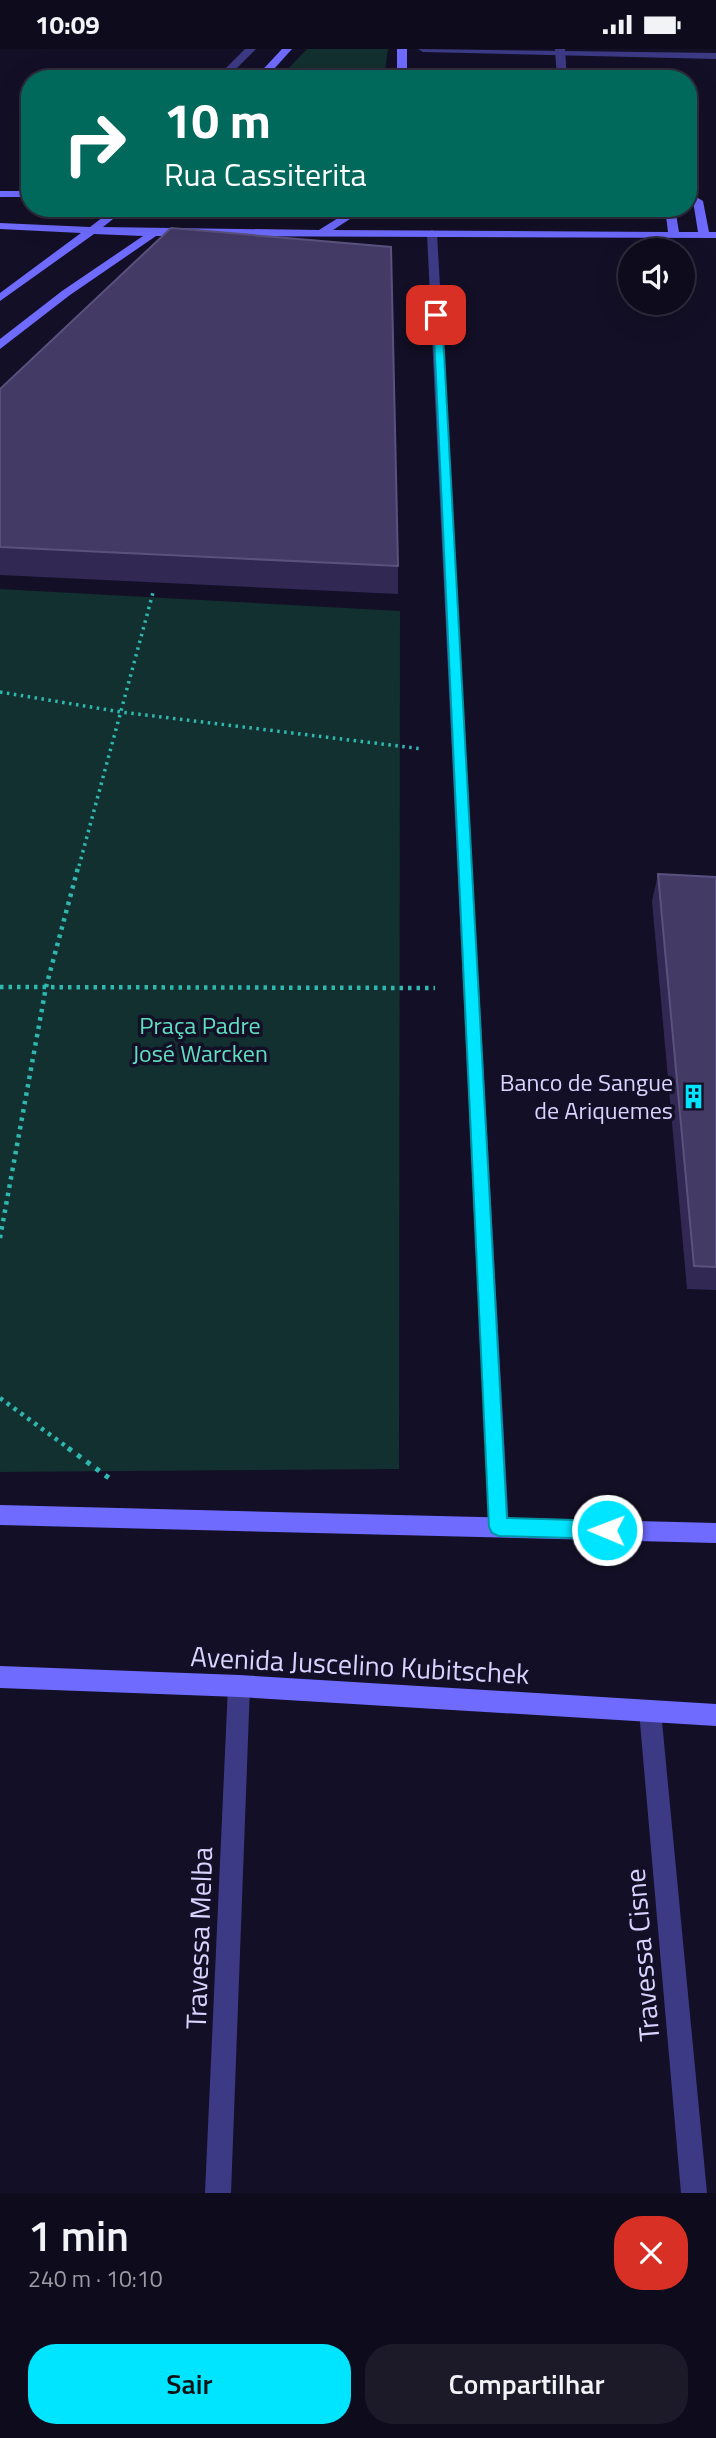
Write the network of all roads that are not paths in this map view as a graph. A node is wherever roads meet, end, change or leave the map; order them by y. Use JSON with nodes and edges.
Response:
{"nodes":[{"id":1,"x":251,"y":49,"type":"edge"},
{"id":2,"x":287,"y":49,"type":"edge"},
{"id":3,"x":401,"y":49,"type":"edge"},
{"id":4,"x":423,"y":49,"type":"edge"},
{"id":5,"x":560,"y":51,"type":"edge"},
{"id":6,"x":716,"y":56,"type":"edge"},
{"id":7,"x":229,"y":70,"type":"edge"},
{"id":8,"x":267,"y":70,"type":"edge"},
{"id":9,"x":402,"y":70,"type":"edge"},
{"id":10,"x":561,"y":70,"type":"edge"},
{"id":11,"x":0,"y":194,"type":"edge"},
{"id":12,"x":21,"y":194,"type":"edge"},
{"id":13,"x":698,"y":201,"type":"edge"},
{"id":14,"x":109,"y":217,"type":"edge"},
{"id":15,"x":347,"y":217,"type":"edge"},
{"id":16,"x":671,"y":217,"type":"edge"},
{"id":17,"x":0,"y":226,"type":"edge"},
{"id":18,"x":90,"y":230,"type":"junction"},
{"id":19,"x":323,"y":232,"type":"junction"},
{"id":20,"x":155,"y":233,"type":"junction"},
{"id":21,"x":432,"y":233,"type":"junction"},
{"id":22,"x":710,"y":235,"type":"edge"},
{"id":23,"x":674,"y":236,"type":"junction"},
{"id":24,"x":0,"y":298,"type":"edge"},
{"id":25,"x":0,"y":345,"type":"edge"},
{"id":26,"x":0,"y":1515,"type":"edge"},
{"id":27,"x":499,"y":1527,"type":"junction"},
{"id":28,"x":716,"y":1533,"type":"edge"},
{"id":29,"x":0,"y":1677,"type":"edge"},
{"id":30,"x":239,"y":1686,"type":"junction"},
{"id":31,"x":650,"y":1711,"type":"junction"},
{"id":32,"x":716,"y":1715,"type":"edge"},
{"id":33,"x":218,"y":2193,"type":"edge"},
{"id":34,"x":694,"y":2193,"type":"edge"}],
"edges":[{"from":1,"to":7,"type":"street"},
{"from":2,"to":8,"type":"main road"},
{"from":3,"to":9,"type":"main road"},
{"from":4,"to":5,"type":"street"},
{"from":5,"to":6,"type":"street"},
{"from":5,"to":10,"type":"street"},
{"from":11,"to":12,"type":"main road"},
{"from":13,"to":22,"type":"main road"},
{"from":14,"to":18,"type":"main road"},
{"from":15,"to":19,"type":"main road"},
{"from":16,"to":23,"type":"main road"},
{"from":17,"to":18,"type":"main road"},
{"from":18,"to":20,"type":"main road"},
{"from":18,"to":24,"type":"main road"},
{"from":19,"to":20,"type":"main road"},
{"from":19,"to":21,"type":"main road"},
{"from":20,"to":25,"type":"main road"},
{"from":21,"to":23,"type":"main road"},
{"from":21,"to":27,"type":"street"},
{"from":22,"to":23,"type":"main road"},
{"from":26,"to":27,"type":"main road"},
{"from":27,"to":28,"type":"main road"},
{"from":29,"to":30,"type":"main road","name":"Avenida Juscelino Kubitschek"},
{"from":30,"to":31,"type":"main road","name":"Avenida Juscelino Kubitschek"},
{"from":30,"to":33,"type":"street","name":"Travessa Melba"},
{"from":31,"to":32,"type":"main road","name":"Avenida Juscelino Kubitschek"},
{"from":31,"to":34,"type":"street","name":"Travessa Cisne"}]}
